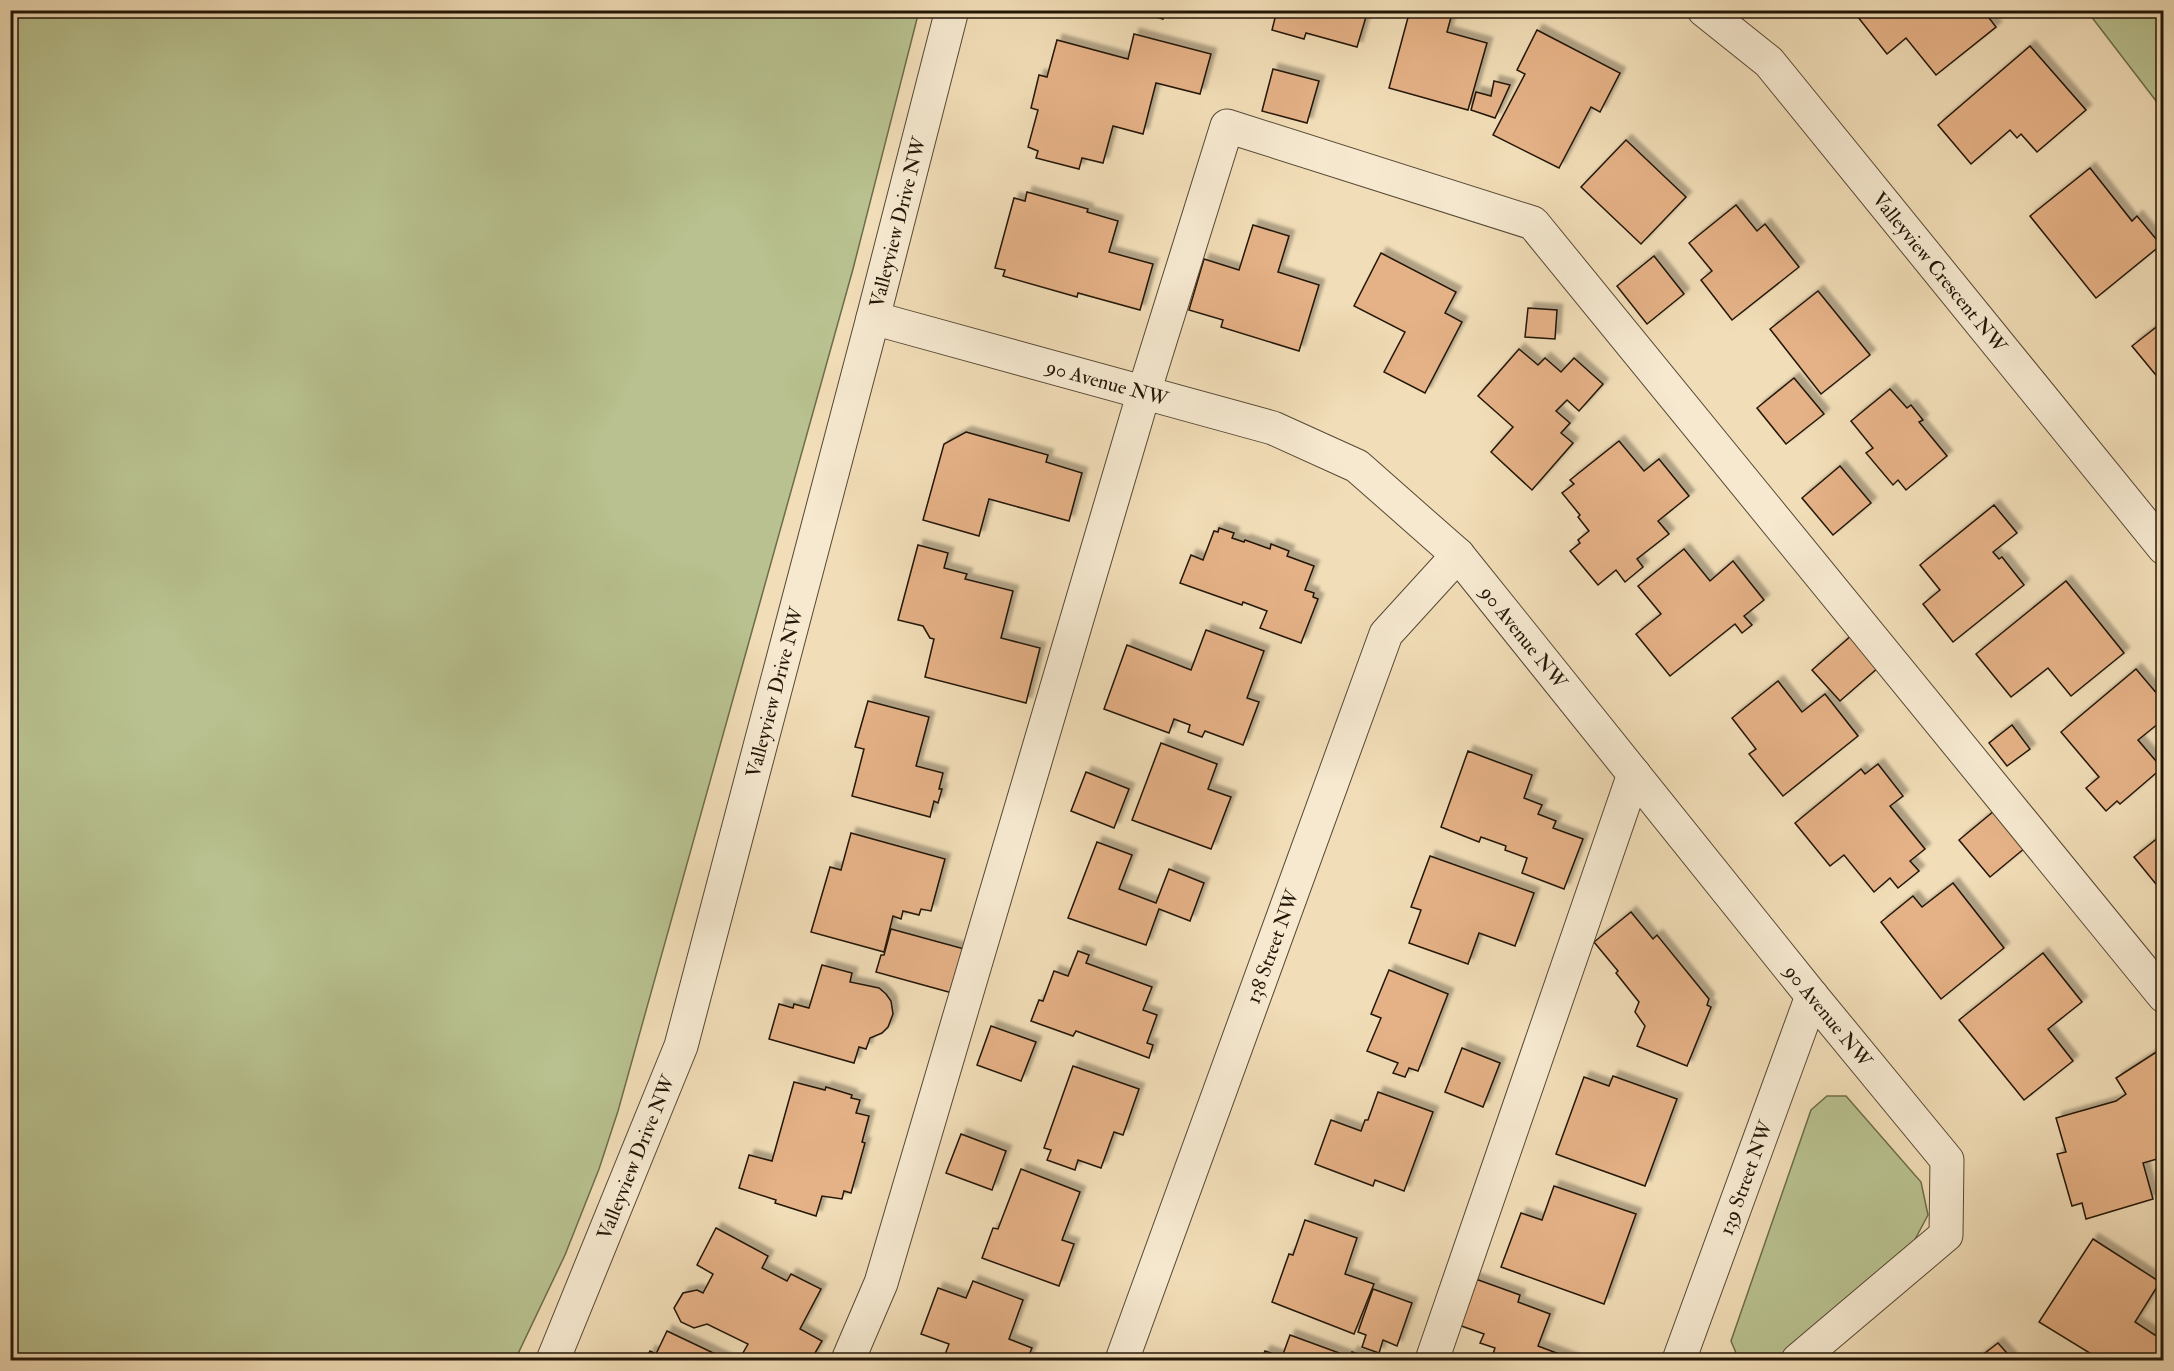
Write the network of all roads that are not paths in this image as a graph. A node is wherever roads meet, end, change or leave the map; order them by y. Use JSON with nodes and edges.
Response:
{"nodes":[{"id":1,"x":952,"y":10,"type":"edge"},
{"id":2,"x":1704,"y":10,"type":"edge"},
{"id":3,"x":873,"y":318,"type":"junction"},
{"id":4,"x":1144,"y":392,"type":"junction"},
{"id":5,"x":2163,"y":548,"type":"edge"},
{"id":6,"x":1458,"y":555,"type":"junction"},
{"id":7,"x":1634,"y":774,"type":"junction"},
{"id":8,"x":1812,"y":996,"type":"junction"},
{"id":9,"x":2163,"y":996,"type":"edge"},
{"id":10,"x":553,"y":1360,"type":"edge"},
{"id":11,"x":848,"y":1360,"type":"edge"},
{"id":12,"x":1122,"y":1360,"type":"edge"},
{"id":13,"x":1432,"y":1360,"type":"edge"},
{"id":14,"x":1680,"y":1360,"type":"edge"},
{"id":15,"x":1798,"y":1360,"type":"edge"}],
"edges":[{"from":1,"to":3,"type":"street","name":"Valleyview Drive NW"},
{"from":2,"to":5,"type":"street","name":"Valleyview Crescent NW"},
{"from":3,"to":4,"type":"street","name":"90 Avenue NW"},
{"from":3,"to":10,"type":"street","name":"Valleyview Drive NW"},
{"from":4,"to":6,"type":"street","name":"90 Avenue NW"},
{"from":4,"to":9,"type":"street"},
{"from":4,"to":11,"type":"street"},
{"from":6,"to":7,"type":"street","name":"90 Avenue NW"},
{"from":6,"to":12,"type":"street","name":"138 Street NW"},
{"from":7,"to":8,"type":"street","name":"90 Avenue NW"},
{"from":7,"to":13,"type":"street"},
{"from":8,"to":14,"type":"street","name":"139 Street NW"},
{"from":8,"to":15,"type":"street","name":"90 Avenue NW"}]}
